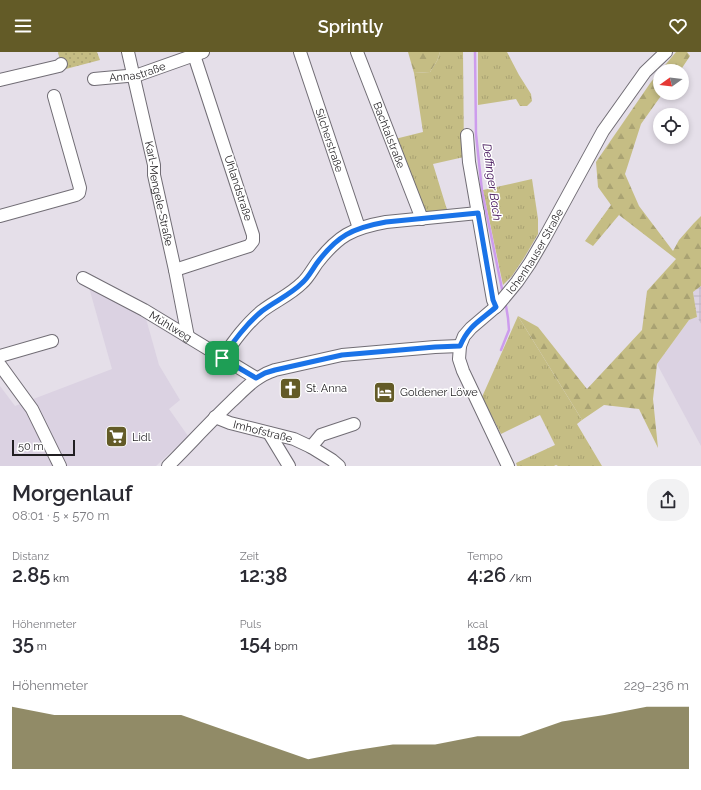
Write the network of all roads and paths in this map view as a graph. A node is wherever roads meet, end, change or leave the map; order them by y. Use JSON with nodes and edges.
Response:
{"nodes":[{"id":1,"x":128,"y":52,"type":"edge"},
{"id":2,"x":300,"y":52,"type":"edge"},
{"id":3,"x":357,"y":52,"type":"edge"},
{"id":4,"x":666,"y":52,"type":"edge"},
{"id":5,"x":198,"y":54,"type":"edge"},
{"id":6,"x":176,"y":56,"type":"edge"},
{"id":7,"x":61,"y":64,"type":"dead end"},
{"id":8,"x":134,"y":75,"type":"junction"},
{"id":9,"x":94,"y":79,"type":"dead end"},
{"id":10,"x":0,"y":80,"type":"edge"},
{"id":11,"x":54,"y":96,"type":"dead end"},
{"id":12,"x":467,"y":135,"type":"dead end"},
{"id":13,"x":478,"y":213,"type":"junction"},
{"id":14,"x":0,"y":216,"type":"edge"},
{"id":15,"x":422,"y":219,"type":"junction"},
{"id":16,"x":360,"y":228,"type":"junction"},
{"id":17,"x":175,"y":270,"type":"junction"},
{"id":18,"x":83,"y":278,"type":"dead end"},
{"id":19,"x":497,"y":306,"type":"junction"},
{"id":20,"x":188,"y":337,"type":"junction"},
{"id":21,"x":52,"y":341,"type":"dead end"},
{"id":22,"x":460,"y":346,"type":"junction"},
{"id":23,"x":0,"y":356,"type":"edge"},
{"id":24,"x":222,"y":358,"type":"junction"},
{"id":25,"x":0,"y":365,"type":"edge"},
{"id":26,"x":256,"y":378,"type":"junction"},
{"id":27,"x":215,"y":417,"type":"junction"},
{"id":28,"x":354,"y":424,"type":"dead end"},
{"id":29,"x":269,"y":433,"type":"junction"},
{"id":30,"x":311,"y":447,"type":"junction"},
{"id":31,"x":60,"y":466,"type":"edge"},
{"id":32,"x":168,"y":466,"type":"edge"},
{"id":33,"x":289,"y":466,"type":"edge"},
{"id":34,"x":339,"y":466,"type":"edge"},
{"id":35,"x":508,"y":466,"type":"edge"}],
"edges":[{"from":1,"to":8,"type":"street","name":"Karl-Mengele-Straße"},
{"from":2,"to":16,"type":"street","name":"Silcherstraße"},
{"from":3,"to":15,"type":"street","name":"Bachtalstraße"},
{"from":4,"to":19,"type":"street","name":"Ichenhauser Straße"},
{"from":5,"to":6,"type":"street","name":"Annastraße"},
{"from":5,"to":17,"type":"street","name":"Uhlandstraße"},
{"from":6,"to":8,"type":"street","name":"Annastraße"},
{"from":7,"to":10,"type":"street"},
{"from":8,"to":9,"type":"street","name":"Annastraße"},
{"from":8,"to":17,"type":"street","name":"Karl-Mengele-Straße"},
{"from":11,"to":14,"type":"street"},
{"from":12,"to":13,"type":"street"},
{"from":13,"to":15,"type":"street"},
{"from":13,"to":19,"type":"street"},
{"from":15,"to":16,"type":"street"},
{"from":16,"to":24,"type":"street"},
{"from":17,"to":20,"type":"street","name":"Karl-Mengele-Straße"},
{"from":18,"to":20,"type":"street","name":"Mühlweg"},
{"from":19,"to":22,"type":"street","name":"Ichenhauser Straße"},
{"from":20,"to":24,"type":"street","name":"Mühlweg"},
{"from":21,"to":23,"type":"street"},
{"from":22,"to":26,"type":"street"},
{"from":22,"to":35,"type":"street"},
{"from":24,"to":26,"type":"street","name":"Mühlweg"},
{"from":25,"to":31,"type":"street"},
{"from":26,"to":27,"type":"street"},
{"from":27,"to":29,"type":"street","name":"Imhofstraße"},
{"from":27,"to":32,"type":"street"},
{"from":28,"to":30,"type":"street"},
{"from":29,"to":30,"type":"street","name":"Imhofstraße"},
{"from":29,"to":33,"type":"street"},
{"from":30,"to":34,"type":"street","name":"Imhofstraße"}]}
